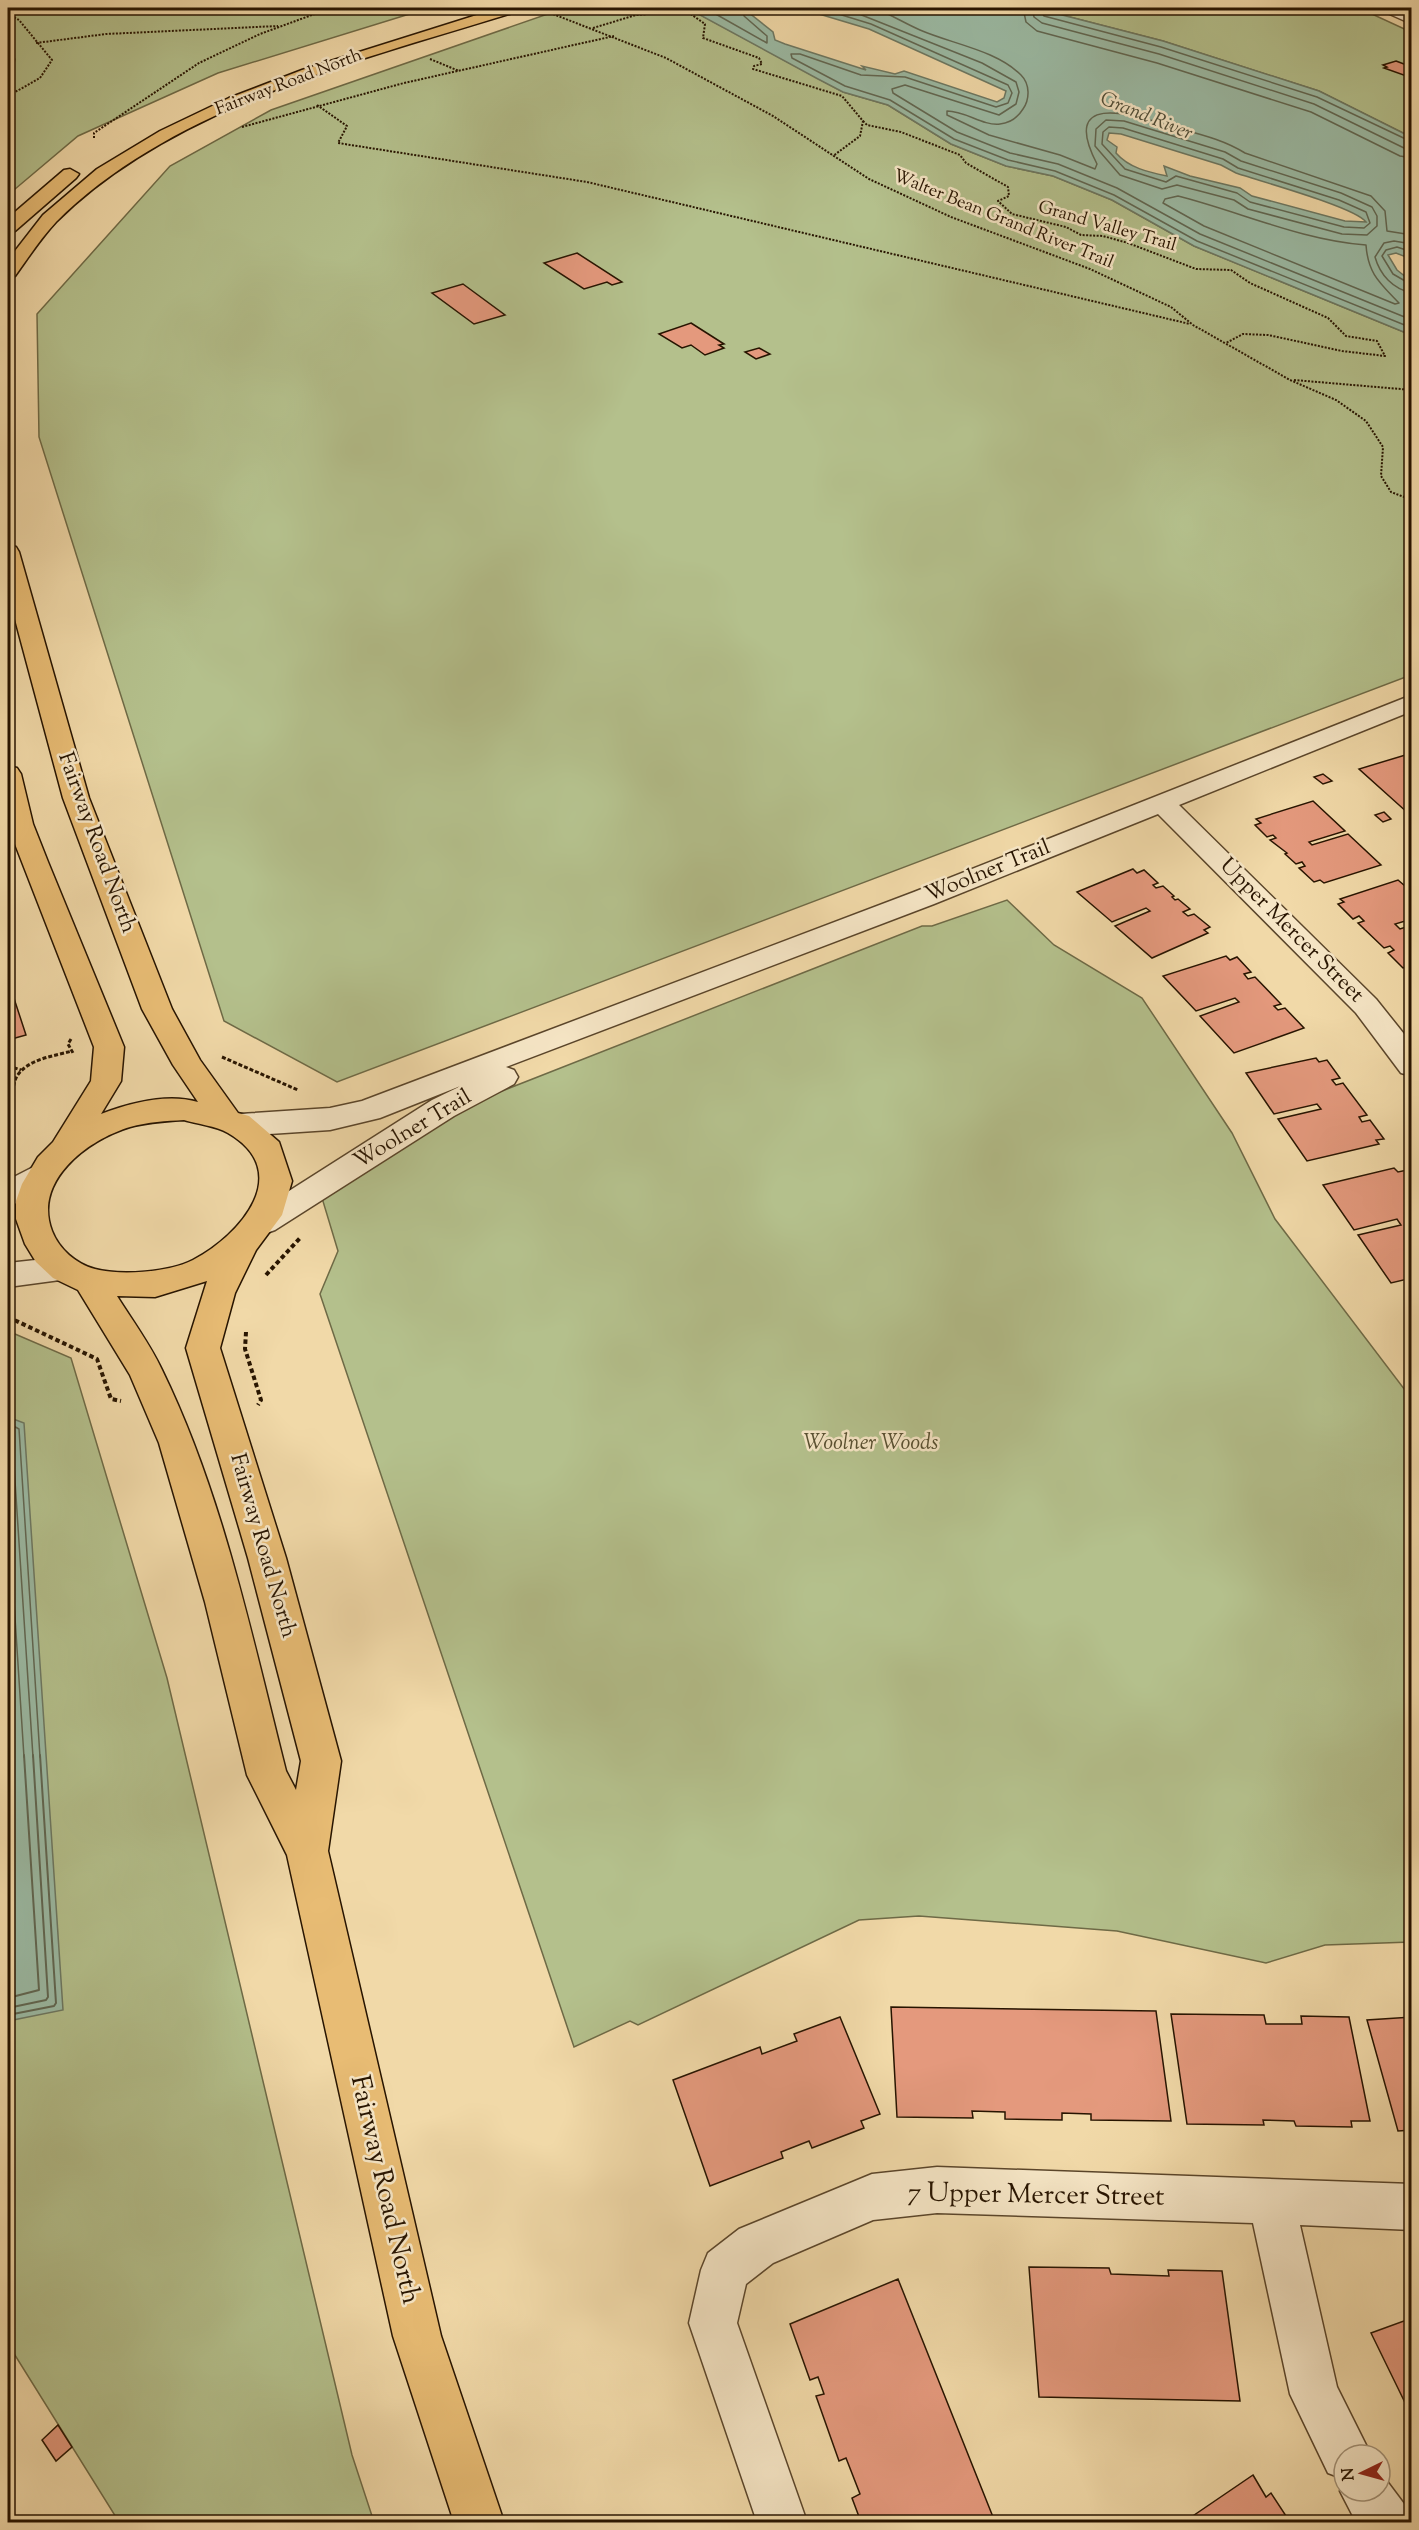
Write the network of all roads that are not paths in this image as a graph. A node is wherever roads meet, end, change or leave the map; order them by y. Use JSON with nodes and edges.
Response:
{"nodes":[{"id":1,"x":485,"y":8,"type":"edge"},
{"id":2,"x":514,"y":8,"type":"edge"},
{"id":3,"x":1384,"y":8,"type":"edge"},
{"id":4,"x":1412,"y":19,"type":"edge"},
{"id":5,"x":456,"y":21,"type":"junction"},
{"id":6,"x":8,"y":227,"type":"edge"},
{"id":7,"x":8,"y":272,"type":"edge"},
{"id":8,"x":8,"y":552,"type":"edge"},
{"id":9,"x":1412,"y":702,"type":"edge"},
{"id":10,"x":8,"y":774,"type":"edge"},
{"id":11,"x":1162,"y":803,"type":"junction"},
{"id":12,"x":562,"y":1037,"type":"junction"},
{"id":13,"x":1412,"y":1066,"type":"edge"},
{"id":14,"x":232,"y":1121,"type":"junction"},
{"id":15,"x":65,"y":1149,"type":"junction"},
{"id":16,"x":43,"y":1174,"type":"junction"},
{"id":17,"x":8,"y":1194,"type":"edge"},
{"id":18,"x":252,"y":1235,"type":"junction"},
{"id":19,"x":8,"y":1275,"type":"edge"},
{"id":20,"x":76,"y":1275,"type":"junction"},
{"id":21,"x":307,"y":1851,"type":"junction"},
{"id":22,"x":1271,"y":2201,"type":"junction"},
{"id":23,"x":1412,"y":2207,"type":"edge"},
{"id":24,"x":1340,"y":2443,"type":"edge"},
{"id":25,"x":1373,"y":2503,"type":"edge"},
{"id":26,"x":479,"y":2523,"type":"edge"},
{"id":27,"x":782,"y":2523,"type":"edge"},
{"id":28,"x":1386,"y":2523,"type":"edge"}],
"edges":[{"from":1,"to":5,"type":"main road","name":"Fairway Road North"},
{"from":2,"to":5,"type":"main road","name":"Fairway Road North"},
{"from":3,"to":4,"type":"street"},
{"from":5,"to":6,"type":"main road","name":"Fairway Road North"},
{"from":5,"to":7,"type":"main road","name":"Fairway Road North"},
{"from":8,"to":14,"type":"main road","name":"Fairway Road North"},
{"from":9,"to":11,"type":"street","name":"Woolner Trail"},
{"from":10,"to":15,"type":"main road"},
{"from":11,"to":12,"type":"street","name":"Woolner Trail"},
{"from":11,"to":13,"type":"street","name":"Upper Mercer Street"},
{"from":12,"to":14,"type":"street","name":"Woolner Trail"},
{"from":12,"to":18,"type":"street","name":"Woolner Trail"},
{"from":14,"to":15,"type":"main road"},
{"from":14,"to":18,"type":"main road"},
{"from":15,"to":16,"type":"main road"},
{"from":16,"to":17,"type":"street"},
{"from":16,"to":20,"type":"main road"},
{"from":18,"to":20,"type":"main road"},
{"from":18,"to":21,"type":"main road","name":"Fairway Road North"},
{"from":19,"to":20,"type":"street"},
{"from":20,"to":21,"type":"main road","name":"Fairway Road North"},
{"from":21,"to":26,"type":"main road","name":"Fairway Road North"},
{"from":22,"to":23,"type":"street","name":"7 Upper Mercer Street"},
{"from":22,"to":24,"type":"street"},
{"from":22,"to":27,"type":"street","name":"7 Upper Mercer Street"},
{"from":25,"to":28,"type":"street"}]}
